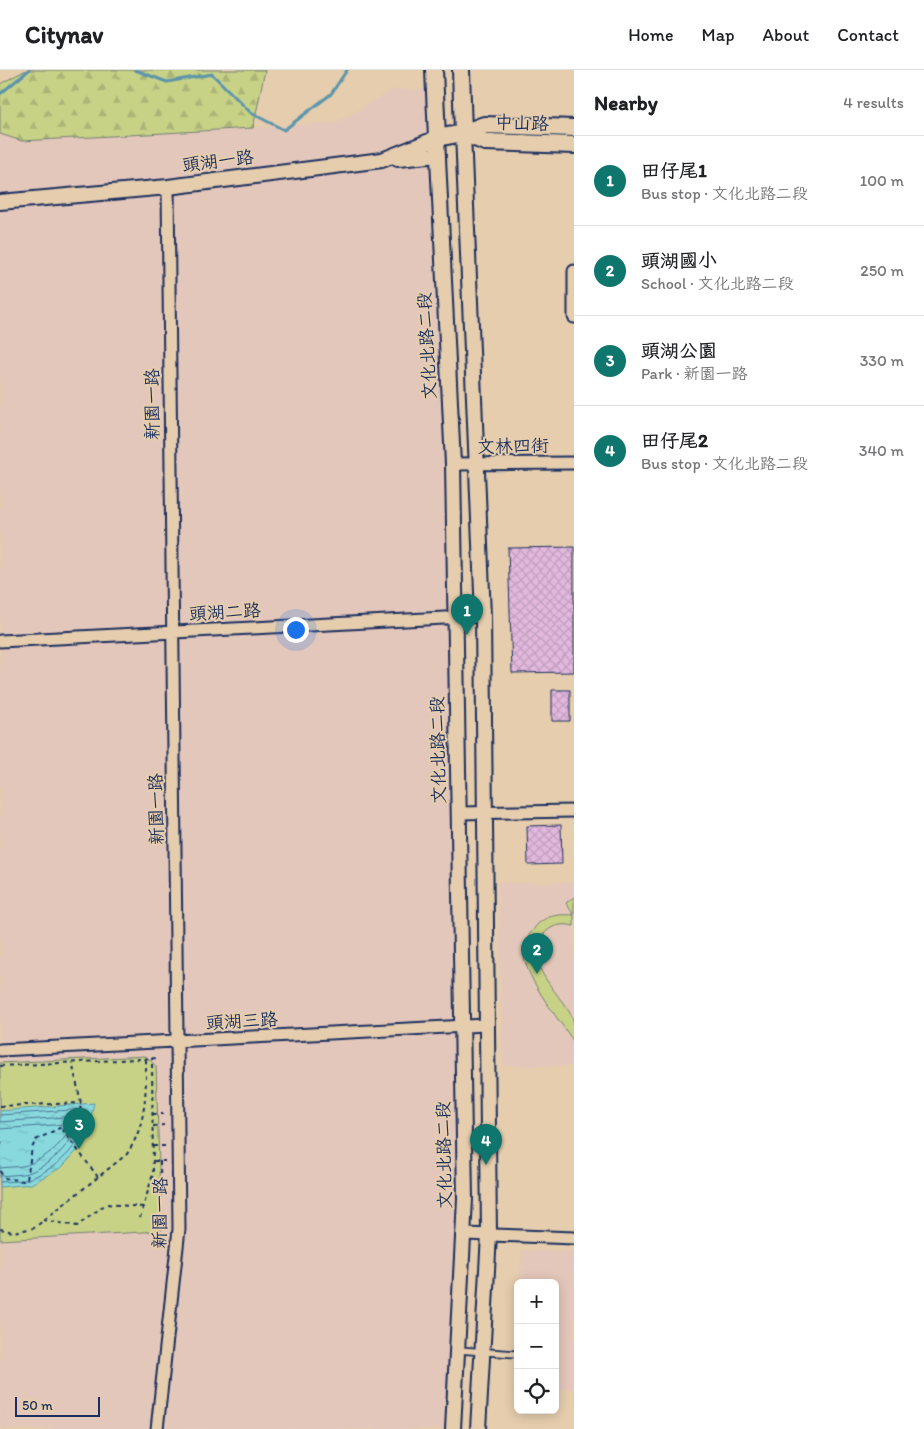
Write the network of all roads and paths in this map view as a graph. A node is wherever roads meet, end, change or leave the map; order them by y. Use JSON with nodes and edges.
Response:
{"nodes":[{"id":1,"x":434,"y":70,"type":"edge"},
{"id":2,"x":461,"y":70,"type":"edge"},
{"id":3,"x":574,"y":128,"type":"edge"},
{"id":4,"x":463,"y":133,"type":"junction"},
{"id":5,"x":437,"y":138,"type":"junction"},
{"id":6,"x":574,"y":145,"type":"edge"},
{"id":7,"x":438,"y":155,"type":"junction"},
{"id":8,"x":382,"y":160,"type":"junction"},
{"id":9,"x":168,"y":186,"type":"junction"},
{"id":10,"x":0,"y":202,"type":"edge"},
{"id":11,"x":574,"y":271,"type":"edge"},
{"id":12,"x":574,"y":317,"type":"edge"},
{"id":13,"x":574,"y":463,"type":"edge"},
{"id":14,"x":453,"y":464,"type":"junction"},
{"id":15,"x":478,"y":464,"type":"junction"},
{"id":16,"x":483,"y":616,"type":"junction"},
{"id":17,"x":456,"y":617,"type":"junction"},
{"id":18,"x":172,"y":632,"type":"junction"},
{"id":19,"x":0,"y":641,"type":"edge"},
{"id":20,"x":574,"y":811,"type":"edge"},
{"id":21,"x":459,"y":813,"type":"junction"},
{"id":22,"x":484,"y":813,"type":"junction"},
{"id":23,"x":486,"y":1025,"type":"junction"},
{"id":24,"x":462,"y":1027,"type":"junction"},
{"id":25,"x":176,"y":1042,"type":"junction"},
{"id":26,"x":0,"y":1050,"type":"edge"},
{"id":27,"x":146,"y":1058,"type":"junction"},
{"id":28,"x":152,"y":1058,"type":"junction"},
{"id":29,"x":159,"y":1058,"type":"dead end"},
{"id":30,"x":72,"y":1062,"type":"junction"},
{"id":31,"x":0,"y":1066,"type":"edge"},
{"id":32,"x":81,"y":1103,"type":"junction"},
{"id":33,"x":146,"y":1103,"type":"junction"},
{"id":34,"x":152,"y":1103,"type":"junction"},
{"id":35,"x":0,"y":1106,"type":"edge"},
{"id":36,"x":153,"y":1114,"type":"junction"},
{"id":37,"x":164,"y":1114,"type":"dead end"},
{"id":38,"x":164,"y":1125,"type":"dead end"},
{"id":39,"x":153,"y":1126,"type":"junction"},
{"id":40,"x":61,"y":1128,"type":"junction"},
{"id":41,"x":2,"y":1142,"type":"dead end"},
{"id":42,"x":0,"y":1146,"type":"edge"},
{"id":43,"x":154,"y":1146,"type":"junction"},
{"id":44,"x":164,"y":1146,"type":"dead end"},
{"id":45,"x":154,"y":1161,"type":"junction"},
{"id":46,"x":160,"y":1161,"type":"junction"},
{"id":47,"x":165,"y":1161,"type":"dead end"},
{"id":48,"x":0,"y":1171,"type":"edge"},
{"id":49,"x":153,"y":1174,"type":"junction"},
{"id":50,"x":160,"y":1175,"type":"junction"},
{"id":51,"x":98,"y":1177,"type":"junction"},
{"id":52,"x":143,"y":1207,"type":"junction"},
{"id":53,"x":140,"y":1218,"type":"dead end"},
{"id":54,"x":44,"y":1220,"type":"junction"},
{"id":55,"x":166,"y":1224,"type":"dead end"},
{"id":56,"x":0,"y":1229,"type":"edge"},
{"id":57,"x":465,"y":1234,"type":"junction"},
{"id":58,"x":489,"y":1235,"type":"junction"},
{"id":59,"x":574,"y":1238,"type":"edge"},
{"id":60,"x":458,"y":1350,"type":"junction"},
{"id":61,"x":482,"y":1352,"type":"junction"},
{"id":62,"x":514,"y":1354,"type":"edge"},
{"id":63,"x":158,"y":1429,"type":"edge"},
{"id":64,"x":453,"y":1429,"type":"edge"},
{"id":65,"x":478,"y":1429,"type":"edge"}],
"edges":[{"from":1,"to":5,"type":"main road","name":"文化北路二段"},
{"from":2,"to":4,"type":"main road"},
{"from":3,"to":4,"type":"main road","name":"中山路"},
{"from":4,"to":5,"type":"main road"},
{"from":4,"to":6,"type":"main road","name":"中山路"},
{"from":4,"to":15,"type":"street"},
{"from":5,"to":7,"type":"street","name":"文化北路二段"},
{"from":5,"to":8,"type":"street","name":"頭湖一路"},
{"from":7,"to":8,"type":"street"},
{"from":7,"to":14,"type":"street","name":"文化北路二段"},
{"from":8,"to":9,"type":"street","name":"頭湖一路"},
{"from":9,"to":10,"type":"street","name":"頭湖一路"},
{"from":9,"to":18,"type":"street","name":"新園一路"},
{"from":11,"to":12,"type":"street"},
{"from":13,"to":15,"type":"street","name":"文林四街"},
{"from":14,"to":15,"type":"street","name":"文林四街"},
{"from":14,"to":17,"type":"street","name":"文化北路二段"},
{"from":15,"to":16,"type":"street"},
{"from":16,"to":17,"type":"street","name":"頭湖二路"},
{"from":16,"to":22,"type":"street"},
{"from":17,"to":18,"type":"street","name":"頭湖二路"},
{"from":17,"to":21,"type":"street","name":"文化北路二段"},
{"from":18,"to":19,"type":"street","name":"頭湖二路"},
{"from":18,"to":25,"type":"street","name":"新園一路"},
{"from":20,"to":22,"type":"street"},
{"from":21,"to":22,"type":"street"},
{"from":21,"to":24,"type":"street","name":"文化北路二段"},
{"from":22,"to":23,"type":"street"},
{"from":23,"to":24,"type":"street","name":"頭湖三路"},
{"from":23,"to":58,"type":"street"},
{"from":24,"to":25,"type":"street","name":"頭湖三路"},
{"from":24,"to":57,"type":"street","name":"文化北路二段"},
{"from":25,"to":26,"type":"street","name":"頭湖三路"},
{"from":25,"to":63,"type":"street","name":"新園一路"},
{"from":27,"to":28,"type":"path"},
{"from":27,"to":30,"type":"path"},
{"from":27,"to":33,"type":"path"},
{"from":28,"to":29,"type":"path"},
{"from":28,"to":34,"type":"path"},
{"from":30,"to":31,"type":"path"},
{"from":30,"to":32,"type":"path"},
{"from":32,"to":35,"type":"path"},
{"from":32,"to":40,"type":"path"},
{"from":33,"to":34,"type":"path"},
{"from":33,"to":51,"type":"path"},
{"from":34,"to":36,"type":"path"},
{"from":36,"to":37,"type":"path"},
{"from":36,"to":39,"type":"path"},
{"from":38,"to":39,"type":"path"},
{"from":39,"to":43,"type":"path"},
{"from":40,"to":48,"type":"path"},
{"from":40,"to":51,"type":"path"},
{"from":41,"to":42,"type":"path"},
{"from":43,"to":44,"type":"path"},
{"from":43,"to":45,"type":"path"},
{"from":45,"to":46,"type":"path"},
{"from":45,"to":49,"type":"path"},
{"from":46,"to":47,"type":"path"},
{"from":46,"to":50,"type":"path"},
{"from":49,"to":50,"type":"path"},
{"from":49,"to":52,"type":"path"},
{"from":50,"to":55,"type":"path"},
{"from":51,"to":54,"type":"path"},
{"from":52,"to":53,"type":"path"},
{"from":52,"to":54,"type":"path"},
{"from":54,"to":56,"type":"path"},
{"from":57,"to":58,"type":"street"},
{"from":57,"to":60,"type":"street","name":"文化北路二段"},
{"from":58,"to":59,"type":"street"},
{"from":58,"to":61,"type":"street"},
{"from":60,"to":61,"type":"lane"},
{"from":60,"to":64,"type":"street","name":"文化北路二段"},
{"from":61,"to":62,"type":"lane"},
{"from":61,"to":65,"type":"street"}]}
